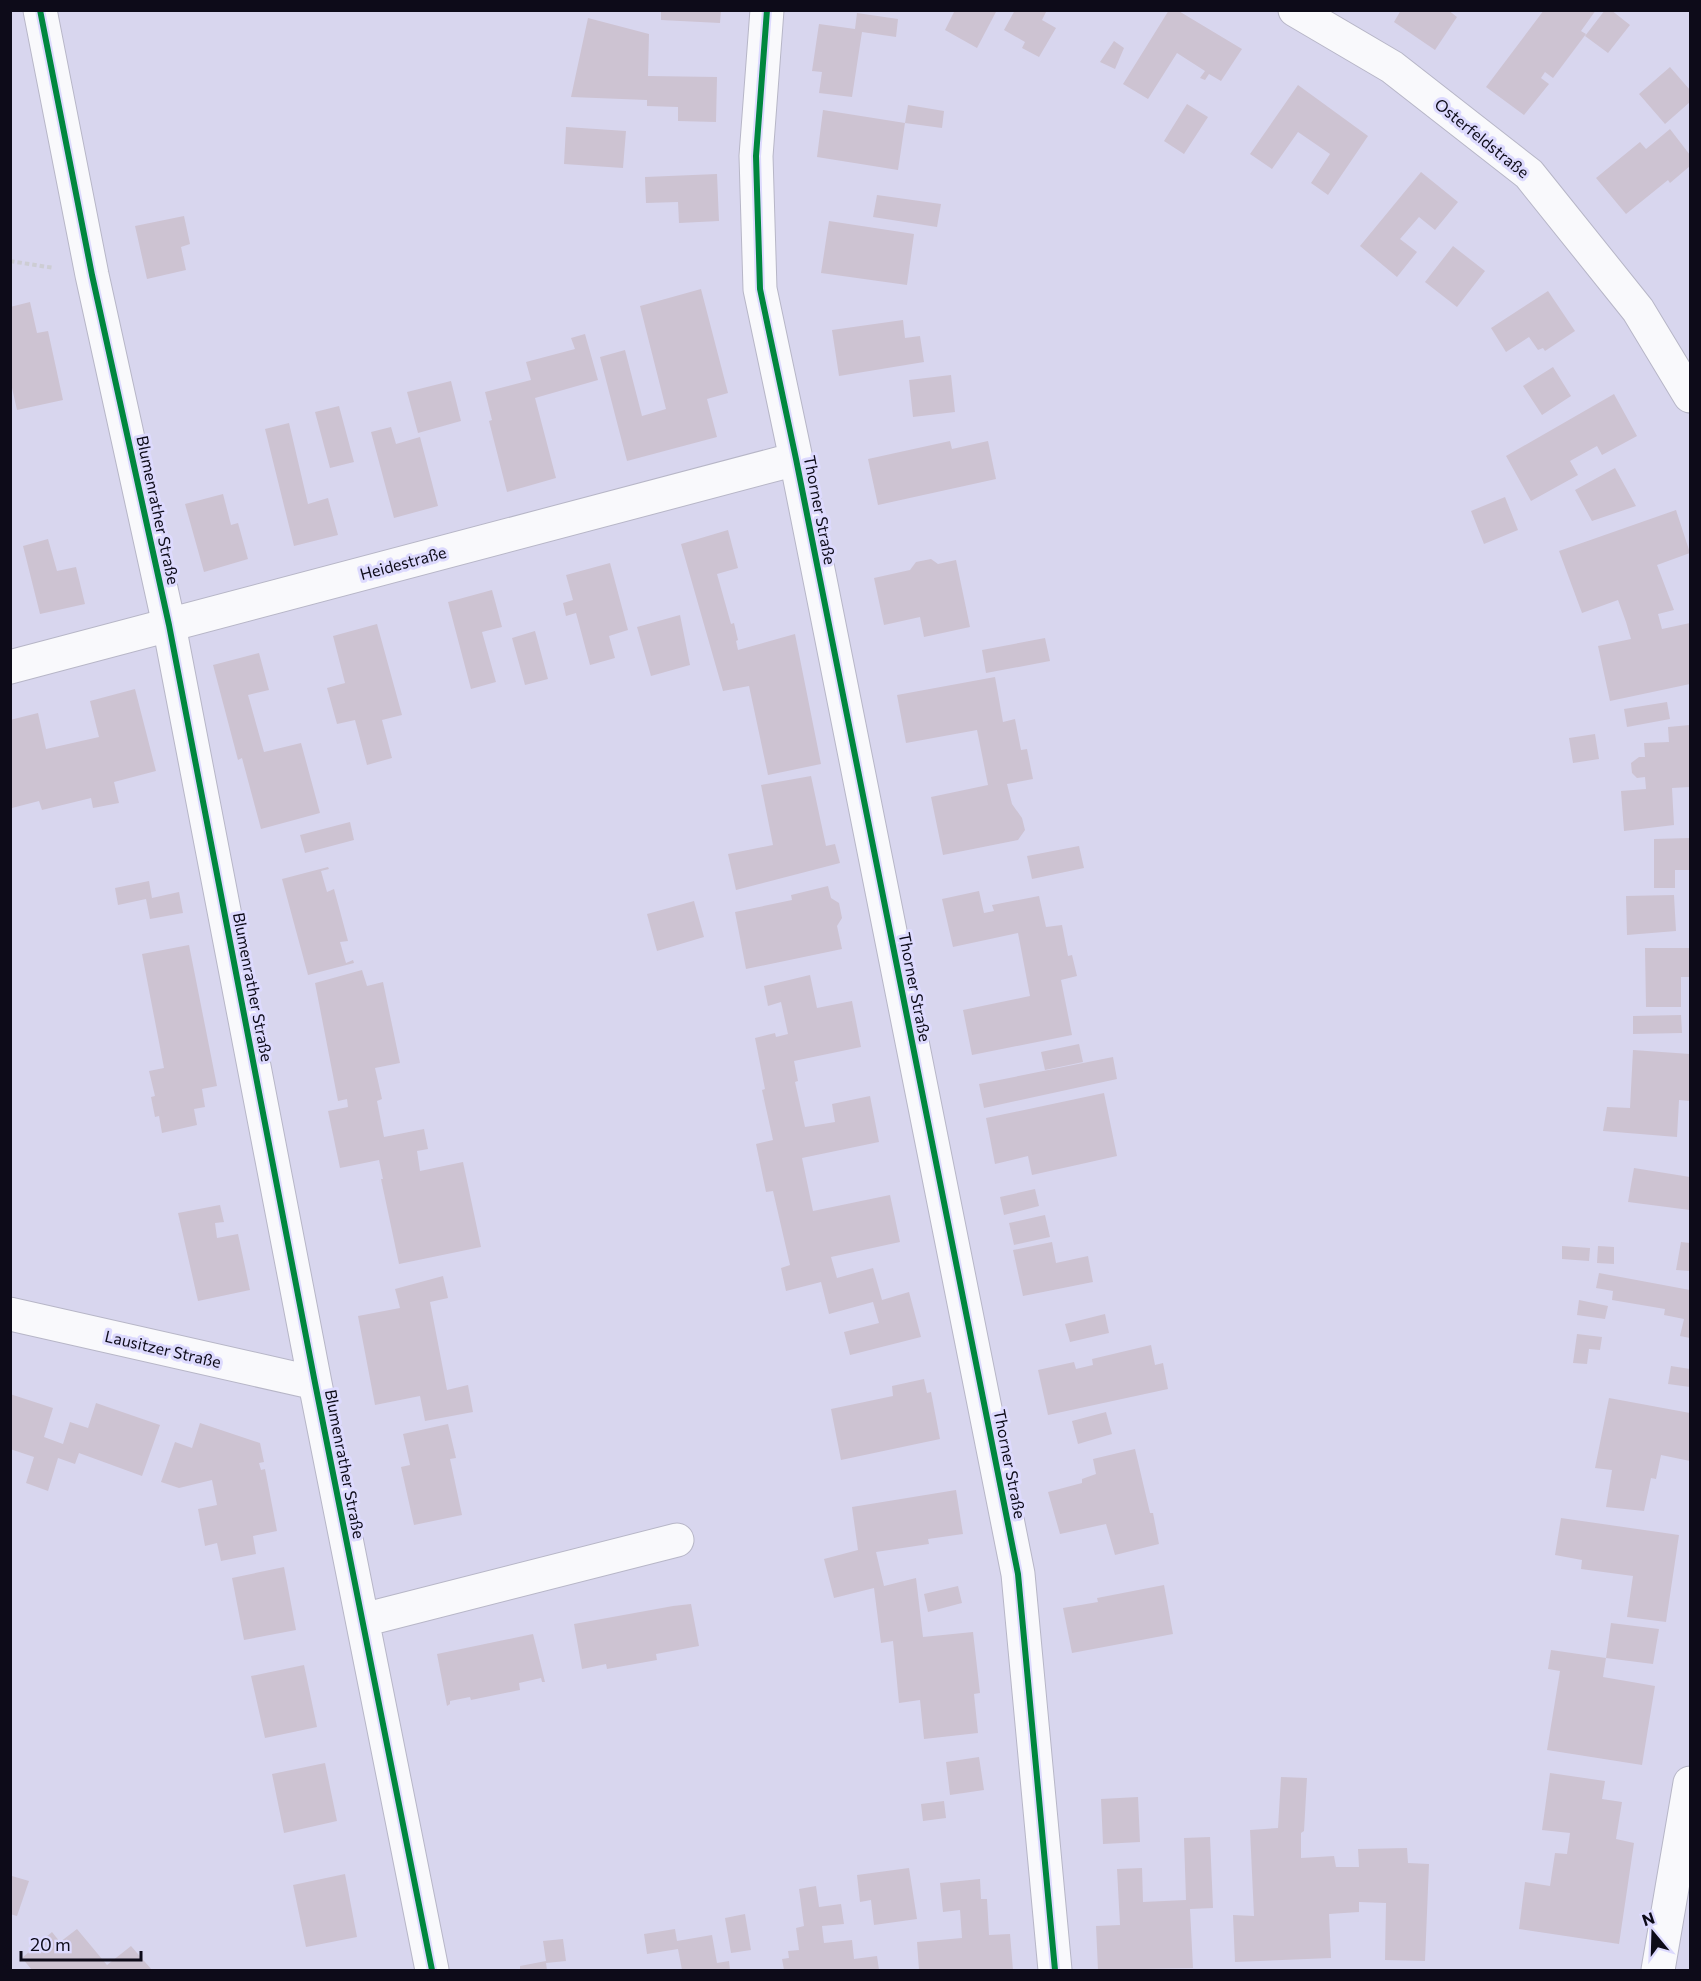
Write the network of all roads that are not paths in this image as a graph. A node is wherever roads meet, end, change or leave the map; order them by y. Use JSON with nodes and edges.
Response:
{"nodes":[{"id":1,"x":40,"y":10,"type":"edge"},
{"id":2,"x":767,"y":10,"type":"edge"},
{"id":3,"x":1295,"y":10,"type":"edge"},
{"id":4,"x":1690,"y":396,"type":"edge"},
{"id":5,"x":796,"y":459,"type":"junction"},
{"id":6,"x":169,"y":625,"type":"junction"},
{"id":7,"x":10,"y":667,"type":"edge"},
{"id":8,"x":10,"y":1314,"type":"edge"},
{"id":9,"x":315,"y":1383,"type":"junction"},
{"id":10,"x":677,"y":1540,"type":"dead end"},
{"id":11,"x":363,"y":1620,"type":"junction"},
{"id":12,"x":1690,"y":1783,"type":"edge"},
{"id":13,"x":432,"y":1971,"type":"edge"},
{"id":14,"x":1055,"y":1971,"type":"edge"},
{"id":15,"x":1658,"y":1971,"type":"edge"}],
"edges":[{"from":1,"to":6,"type":"street","name":"Blumenrather Straße"},
{"from":2,"to":5,"type":"street","name":"Thorner Straße"},
{"from":3,"to":4,"type":"street","name":"Osterfeldstraße"},
{"from":5,"to":6,"type":"street","name":"Heidestraße"},
{"from":5,"to":14,"type":"street","name":"Thorner Straße"},
{"from":6,"to":7,"type":"street","name":"Heidestraße"},
{"from":6,"to":9,"type":"street","name":"Blumenrather Straße"},
{"from":8,"to":9,"type":"street","name":"Lausitzer Straße"},
{"from":9,"to":11,"type":"street","name":"Blumenrather Straße"},
{"from":10,"to":11,"type":"street"},
{"from":11,"to":13,"type":"street","name":"Blumenrather Straße"},
{"from":12,"to":15,"type":"street"}]}
